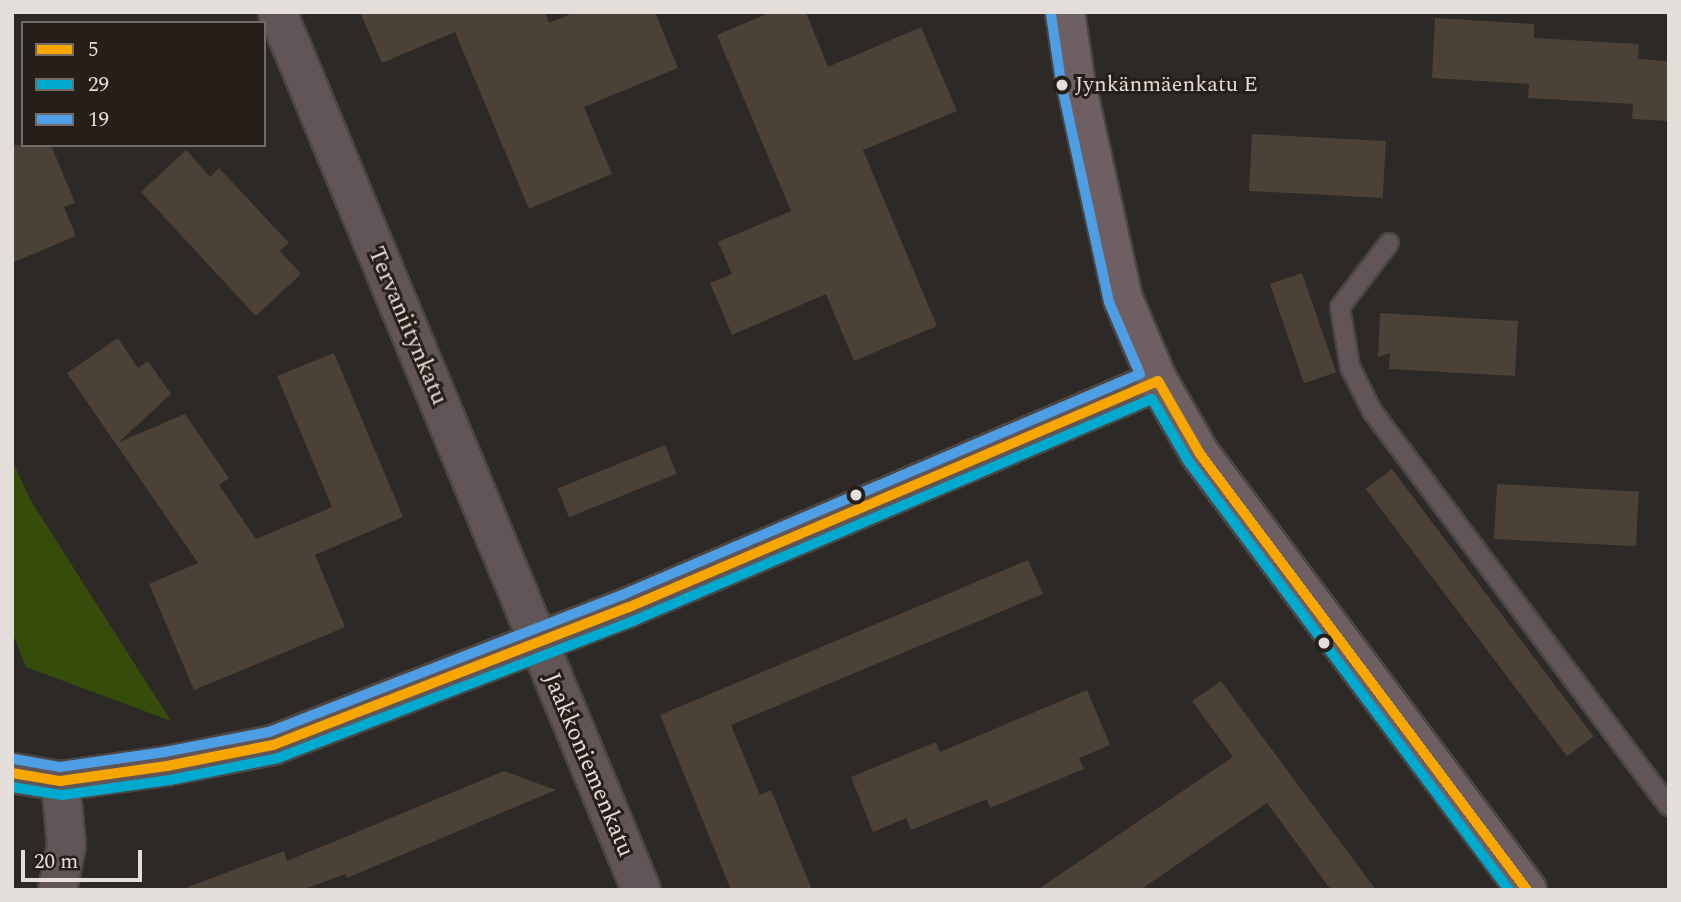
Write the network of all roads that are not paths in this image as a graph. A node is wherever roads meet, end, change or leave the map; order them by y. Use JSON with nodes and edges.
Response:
{"nodes":[{"id":1,"x":276,"y":12,"type":"edge"},
{"id":2,"x":1065,"y":12,"type":"edge"},
{"id":3,"x":1389,"y":243,"type":"dead end"},
{"id":4,"x":1158,"y":381,"type":"junction"},
{"id":5,"x":536,"y":641,"type":"junction"},
{"id":6,"x":12,"y":773,"type":"edge"},
{"id":7,"x":60,"y":781,"type":"junction"},
{"id":8,"x":1669,"y":806,"type":"edge"},
{"id":9,"x":58,"y":890,"type":"edge"},
{"id":10,"x":641,"y":890,"type":"edge"},
{"id":11,"x":1527,"y":890,"type":"edge"}],
"edges":[{"from":1,"to":5,"type":"street","name":"Tervaniitynkatu"},
{"from":2,"to":4,"type":"main road"},
{"from":3,"to":8,"type":"lane"},
{"from":4,"to":5,"type":"street"},
{"from":4,"to":11,"type":"main road"},
{"from":5,"to":7,"type":"street"},
{"from":5,"to":10,"type":"street","name":"Jaakkoniemenkatu"},
{"from":6,"to":7,"type":"street"},
{"from":7,"to":9,"type":"street"}]}
